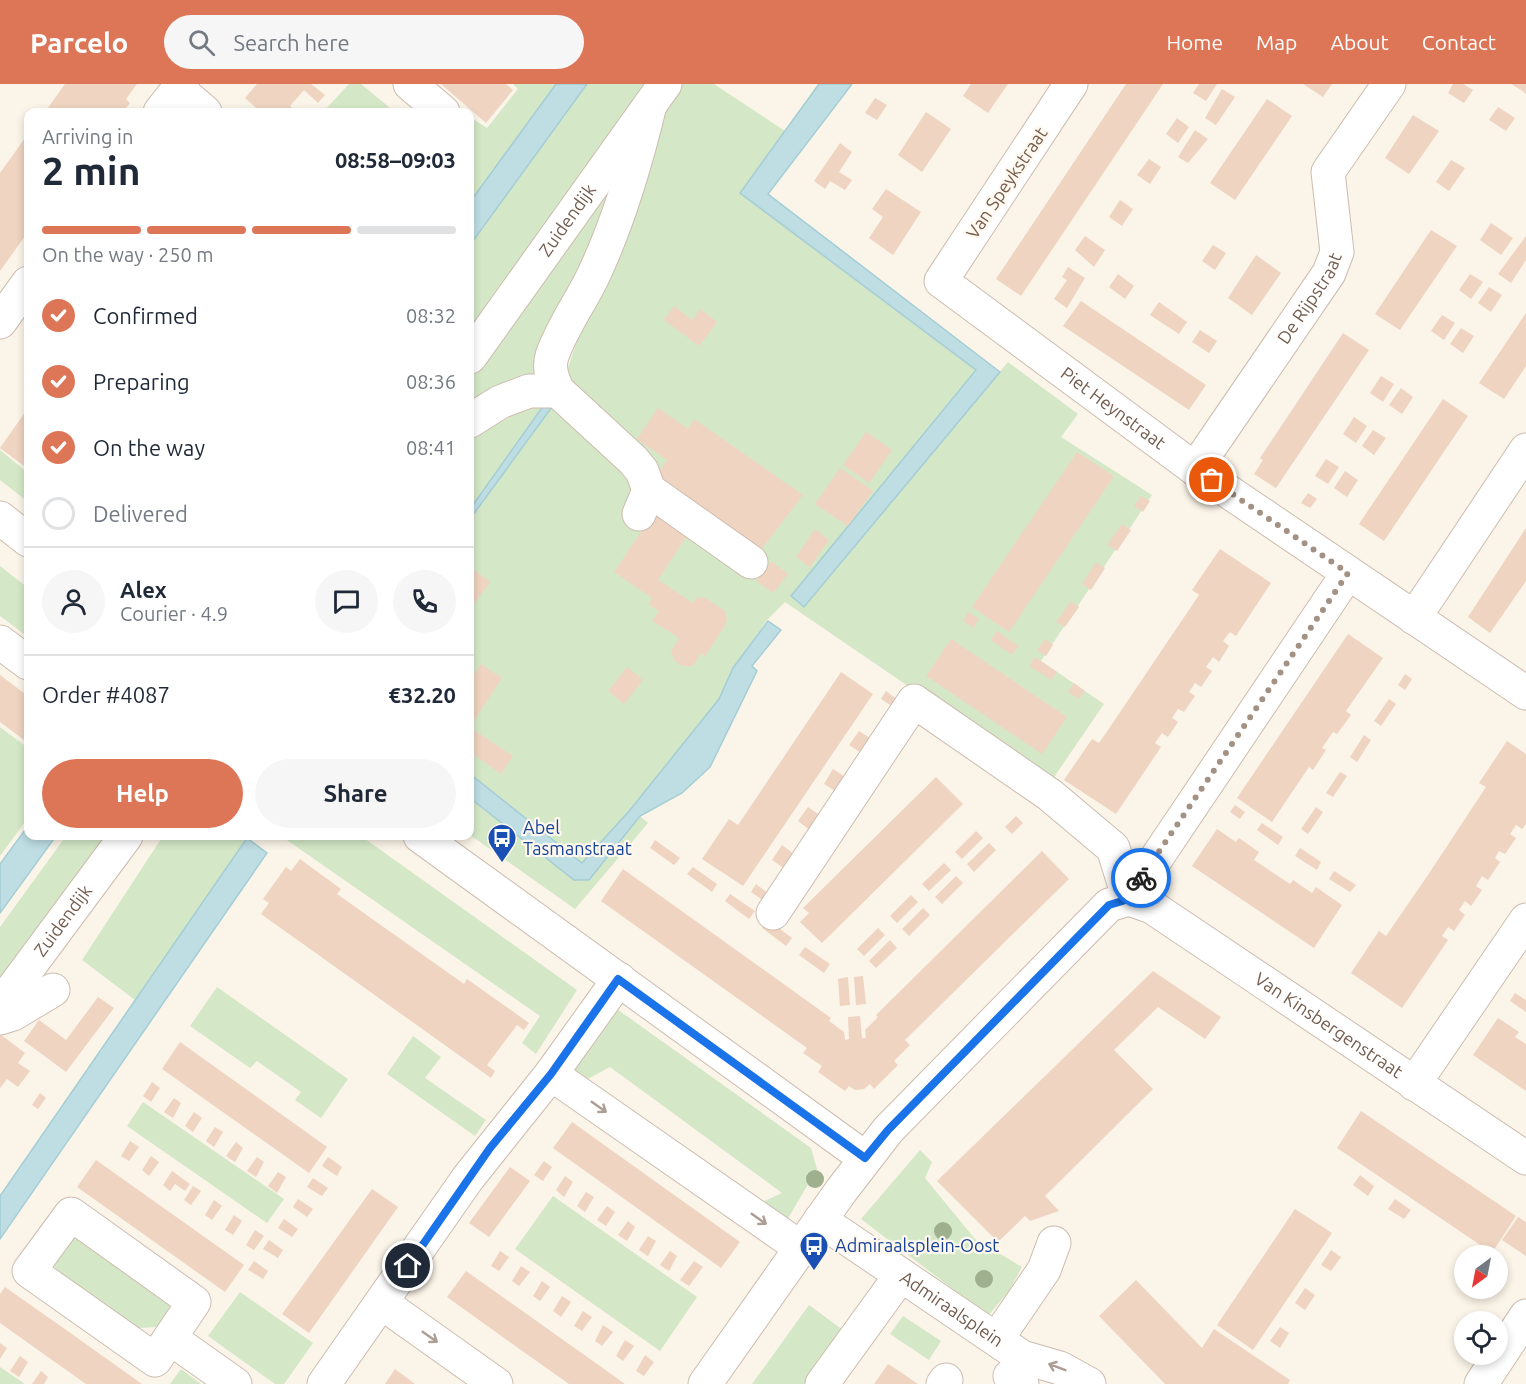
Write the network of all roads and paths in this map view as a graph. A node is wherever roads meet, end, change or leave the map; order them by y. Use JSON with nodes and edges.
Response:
{"nodes":[{"id":1,"x":410,"y":84,"type":"edge"},
{"id":2,"x":1071,"y":84,"type":"edge"},
{"id":3,"x":1389,"y":84,"type":"edge"},
{"id":4,"x":174,"y":95,"type":"edge"},
{"id":5,"x":657,"y":95,"type":"edge"},
{"id":6,"x":198,"y":108,"type":"edge"},
{"id":7,"x":438,"y":108,"type":"edge"},
{"id":8,"x":941,"y":281,"type":"joint"},
{"id":9,"x":24,"y":288,"type":"edge"},
{"id":10,"x":2,"y":315,"type":"edge"},
{"id":11,"x":474,"y":351,"type":"edge"},
{"id":12,"x":558,"y":391,"type":"junction"},
{"id":13,"x":474,"y":418,"type":"edge"},
{"id":14,"x":1526,"y":450,"type":"edge"},
{"id":15,"x":1195,"y":469,"type":"junction"},
{"id":16,"x":0,"y":518,"type":"edge"},
{"id":17,"x":24,"y":537,"type":"edge"},
{"id":18,"x":752,"y":562,"type":"dead end"},
{"id":19,"x":1348,"y":573,"type":"junction"},
{"id":20,"x":1414,"y":618,"type":"junction"},
{"id":21,"x":0,"y":642,"type":"edge"},
{"id":22,"x":24,"y":660,"type":"edge"},
{"id":23,"x":1526,"y":693,"type":"edge"},
{"id":24,"x":123,"y":840,"type":"edge"},
{"id":25,"x":426,"y":840,"type":"edge"},
{"id":26,"x":1129,"y":899,"type":"junction"},
{"id":27,"x":773,"y":913,"type":"dead end"},
{"id":28,"x":1526,"y":920,"type":"edge"},
{"id":29,"x":618,"y":979,"type":"junction"},
{"id":30,"x":53,"y":990,"type":"dead end"},
{"id":31,"x":0,"y":1006,"type":"edge"},
{"id":32,"x":0,"y":1018,"type":"edge"},
{"id":33,"x":551,"y":1074,"type":"junction"},
{"id":34,"x":1414,"y":1083,"type":"junction"},
{"id":35,"x":865,"y":1158,"type":"junction"},
{"id":36,"x":1526,"y":1158,"type":"edge"},
{"id":37,"x":820,"y":1220,"type":"junction"},
{"id":38,"x":1054,"y":1244,"type":"dead end"},
{"id":39,"x":801,"y":1248,"type":"junction"},
{"id":40,"x":901,"y":1275,"type":"junction"},
{"id":41,"x":382,"y":1303,"type":"junction"},
{"id":42,"x":1526,"y":1316,"type":"edge"},
{"id":43,"x":993,"y":1337,"type":"junction"},
{"id":44,"x":170,"y":1338,"type":"junction"},
{"id":45,"x":1018,"y":1372,"type":"edge"},
{"id":46,"x":235,"y":1384,"type":"edge"},
{"id":47,"x":324,"y":1384,"type":"edge"},
{"id":48,"x":496,"y":1384,"type":"edge"},
{"id":49,"x":705,"y":1384,"type":"edge"},
{"id":50,"x":822,"y":1384,"type":"edge"},
{"id":51,"x":1089,"y":1384,"type":"edge"},
{"id":52,"x":1481,"y":1384,"type":"edge"}],
"edges":[{"from":1,"to":7,"type":"street"},
{"from":2,"to":8,"type":"street","name":"Van Speykstraat"},
{"from":3,"to":15,"type":"street","name":"De Rijpstraat"},
{"from":4,"to":6,"type":"street"},
{"from":5,"to":11,"type":"street","name":"Zuidendijk"},
{"from":5,"to":12,"type":"street"},
{"from":8,"to":15,"type":"street","name":"Piet Heynstraat"},
{"from":9,"to":10,"type":"street"},
{"from":12,"to":13,"type":"street"},
{"from":12,"to":18,"type":"street"},
{"from":14,"to":20,"type":"street"},
{"from":15,"to":19,"type":"street","name":"Piet Heynstraat"},
{"from":16,"to":17,"type":"street"},
{"from":19,"to":20,"type":"street","name":"Piet Heynstraat"},
{"from":19,"to":26,"type":"street"},
{"from":20,"to":23,"type":"street","name":"Piet Heynstraat"},
{"from":21,"to":22,"type":"street"},
{"from":24,"to":31,"type":"street","name":"Zuidendijk"},
{"from":25,"to":29,"type":"street"},
{"from":26,"to":27,"type":"street"},
{"from":26,"to":34,"type":"street","name":"Van Kinsbergenstraat"},
{"from":26,"to":35,"type":"street"},
{"from":28,"to":34,"type":"street"},
{"from":29,"to":33,"type":"street"},
{"from":29,"to":35,"type":"street"},
{"from":30,"to":32,"type":"street"},
{"from":33,"to":39,"type":"street","one_way":true},
{"from":33,"to":41,"type":"street"},
{"from":34,"to":36,"type":"street","name":"Van Kinsbergenstraat"},
{"from":35,"to":37,"type":"street"},
{"from":37,"to":39,"type":"street"},
{"from":37,"to":40,"type":"street","name":"Admiraalsplein"},
{"from":38,"to":43,"type":"street"},
{"from":39,"to":49,"type":"street"},
{"from":40,"to":43,"type":"street","name":"Admiraalsplein"},
{"from":40,"to":50,"type":"street"},
{"from":41,"to":47,"type":"street"},
{"from":41,"to":48,"type":"street","one_way":true},
{"from":42,"to":52,"type":"street"},
{"from":43,"to":45,"type":"street","name":"Admiraalsplein"},
{"from":44,"to":44,"type":"street"},
{"from":44,"to":46,"type":"street"},
{"from":51,"to":45,"type":"street","name":"Admiraalsplein","one_way":true}]}
